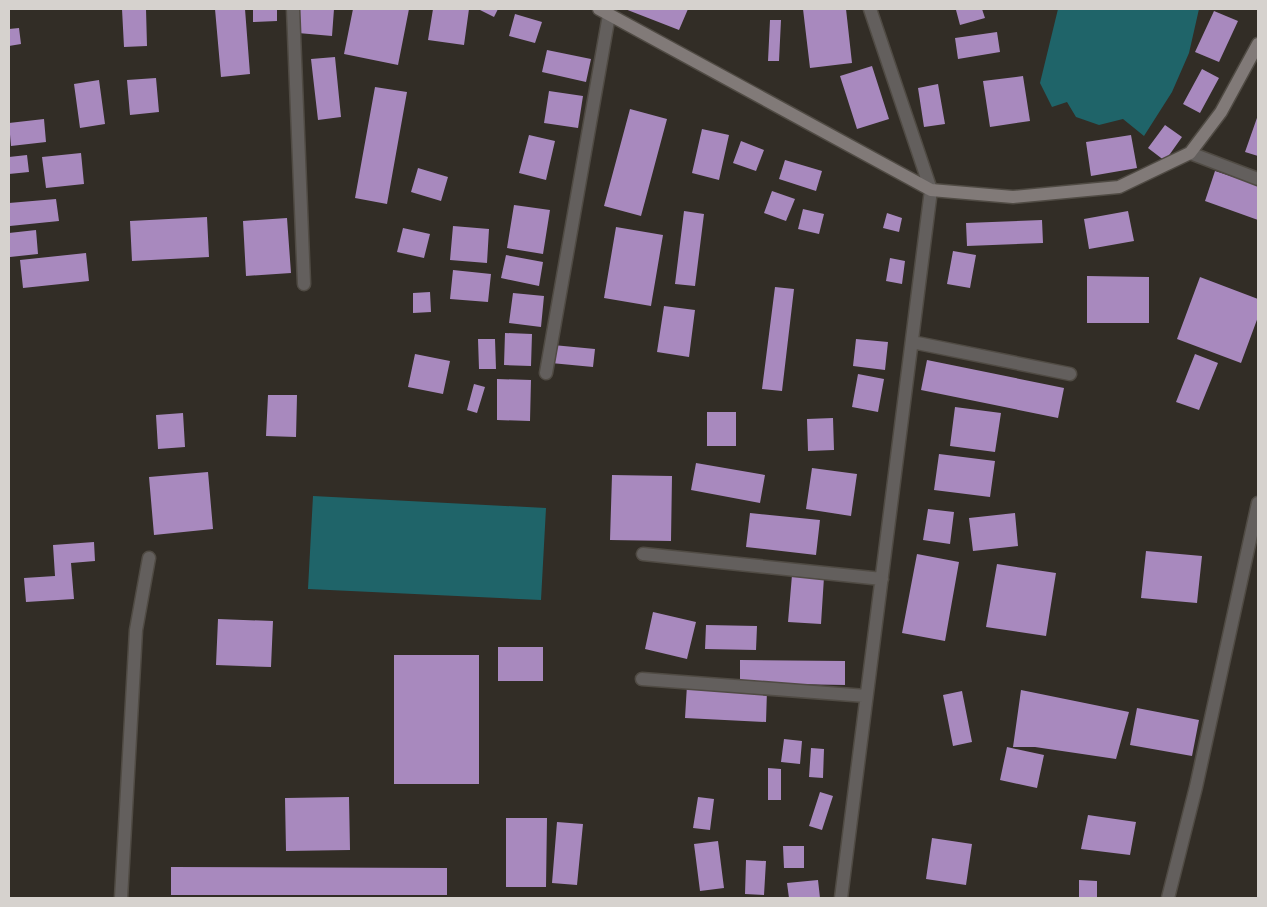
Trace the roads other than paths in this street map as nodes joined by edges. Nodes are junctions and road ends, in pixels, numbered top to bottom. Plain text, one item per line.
1 (293, 9) edge
2 (870, 9) edge
3 (604, 12) edge
4 (1258, 44) edge
5 (1190, 153) junction
6 (1258, 179) edge
7 (931, 190) junction
8 (304, 284) dead end
9 (912, 342) junction
10 (546, 374) dead end
11 (1070, 374) dead end
12 (1258, 504) edge
13 (643, 554) dead end
14 (148, 558) dead end
15 (882, 579) junction
16 (642, 678) dead end
17 (866, 696) junction
18 (121, 898) edge
19 (840, 898) edge
20 (1168, 898) edge

1 - 8 street
2 - 7 street
3 - 7 main road
3 - 10 street
4 - 5 main road
5 - 6 street
5 - 7 main road
7 - 9 street
9 - 11 street
9 - 15 street
12 - 20 street
13 - 15 street
14 - 18 street
15 - 17 street
16 - 17 street
17 - 19 street

